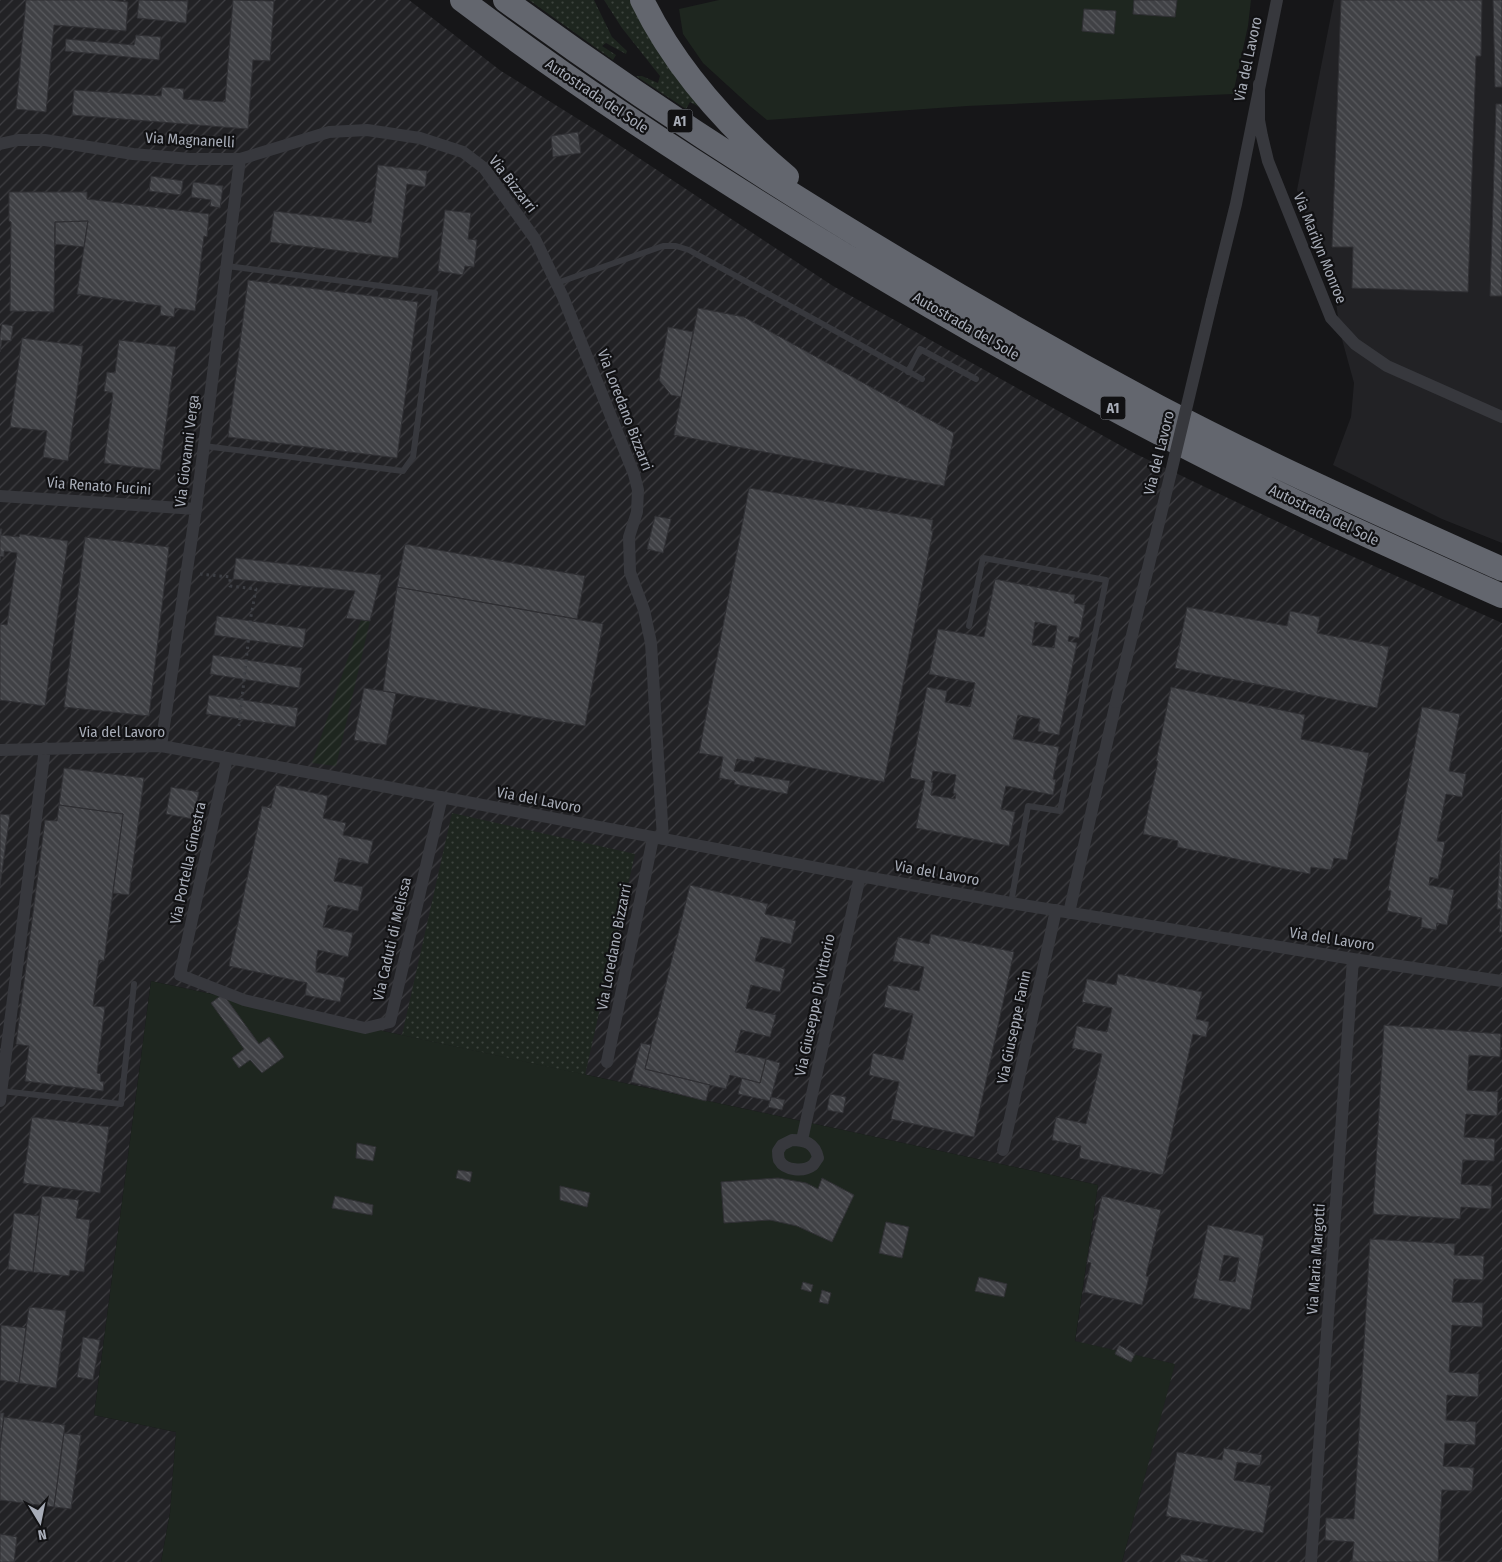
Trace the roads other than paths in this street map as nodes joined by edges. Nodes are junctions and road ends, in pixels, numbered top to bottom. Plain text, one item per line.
1 (447, 0) edge
2 (462, 0) edge
3 (505, 0) edge
4 (642, 0) edge
5 (1277, 0) edge
6 (497, 26) junction
7 (1259, 84) junction
8 (0, 144) edge
9 (463, 152) joint
10 (240, 159) junction
11 (859, 236) junction
12 (534, 239) joint
13 (227, 266) junction
14 (556, 283) junction
15 (908, 372) junction
16 (922, 379) dead end
17 (976, 379) dead end
18 (1502, 417) edge
19 (204, 446) junction
20 (0, 496) edge
21 (196, 509) junction
22 (1502, 569) edge
23 (1502, 596) edge
24 (969, 626) dead end
25 (161, 746) junction
26 (46, 748) junction
27 (0, 750) edge
28 (227, 758) junction
29 (442, 798) junction
30 (658, 839) junction
31 (860, 876) junction
32 (1011, 903) junction
33 (1062, 912) junction
34 (1353, 959) junction
35 (180, 974) joint
36 (1502, 981) edge
37 (134, 984) dead end
38 (607, 1062) dead end
39 (1, 1096) edge
40 (802, 1140) dead end
41 (1003, 1150) dead end
42 (1311, 1562) edge

1 - 6 highway
2 - 6 highway, Autostrada del Sole / A1
3 - 11 highway, Autostrada del Sole / A1
4 - 11 highway
5 - 7 street, Via del Lavoro
6 - 23 highway, Autostrada del Sole / A1
7 - 18 street, Via Marilyn Monroe
7 - 33 street, Via del Lavoro, bridge
8 - 10 street, Via Magnanelli
9 - 10 street, Via Magnanelli
9 - 12 street, Via Bizzarri
10 - 13 street, Via Giovanni Verga
11 - 22 highway, Autostrada del Sole / A1
12 - 14 street, Via Loredano Bizzarri
13 - 19 street, Via Giovanni Verga
13 - 19 lane
14 - 15 lane
14 - 30 street, Via Loredano Bizzarri
15 - 16 lane
15 - 17 lane
19 - 21 street, Via Giovanni Verga
20 - 21 street, Via Renato Fucini
21 - 25 street, Via Giovanni Verga
24 - 32 lane
25 - 26 street, Via del Lavoro
25 - 28 street, Via del Lavoro
26 - 27 street, Via del Lavoro
26 - 39 street
28 - 29 street, Via del Lavoro
28 - 35 street, Via Portella Ginestra
29 - 30 street, Via del Lavoro
29 - 35 street, Via Caduti di Melissa
30 - 31 street, Via del Lavoro
30 - 38 street, Via Loredano Bizzarri
31 - 32 street, Via del Lavoro
31 - 40 street, Via Giuseppe Di Vittorio
32 - 33 street, Via del Lavoro
33 - 34 street, Via del Lavoro
33 - 41 street, Via Giuseppe Fanin
34 - 36 street, Via del Lavoro
34 - 42 street, Via Maria Margotti
37 - 39 lane

